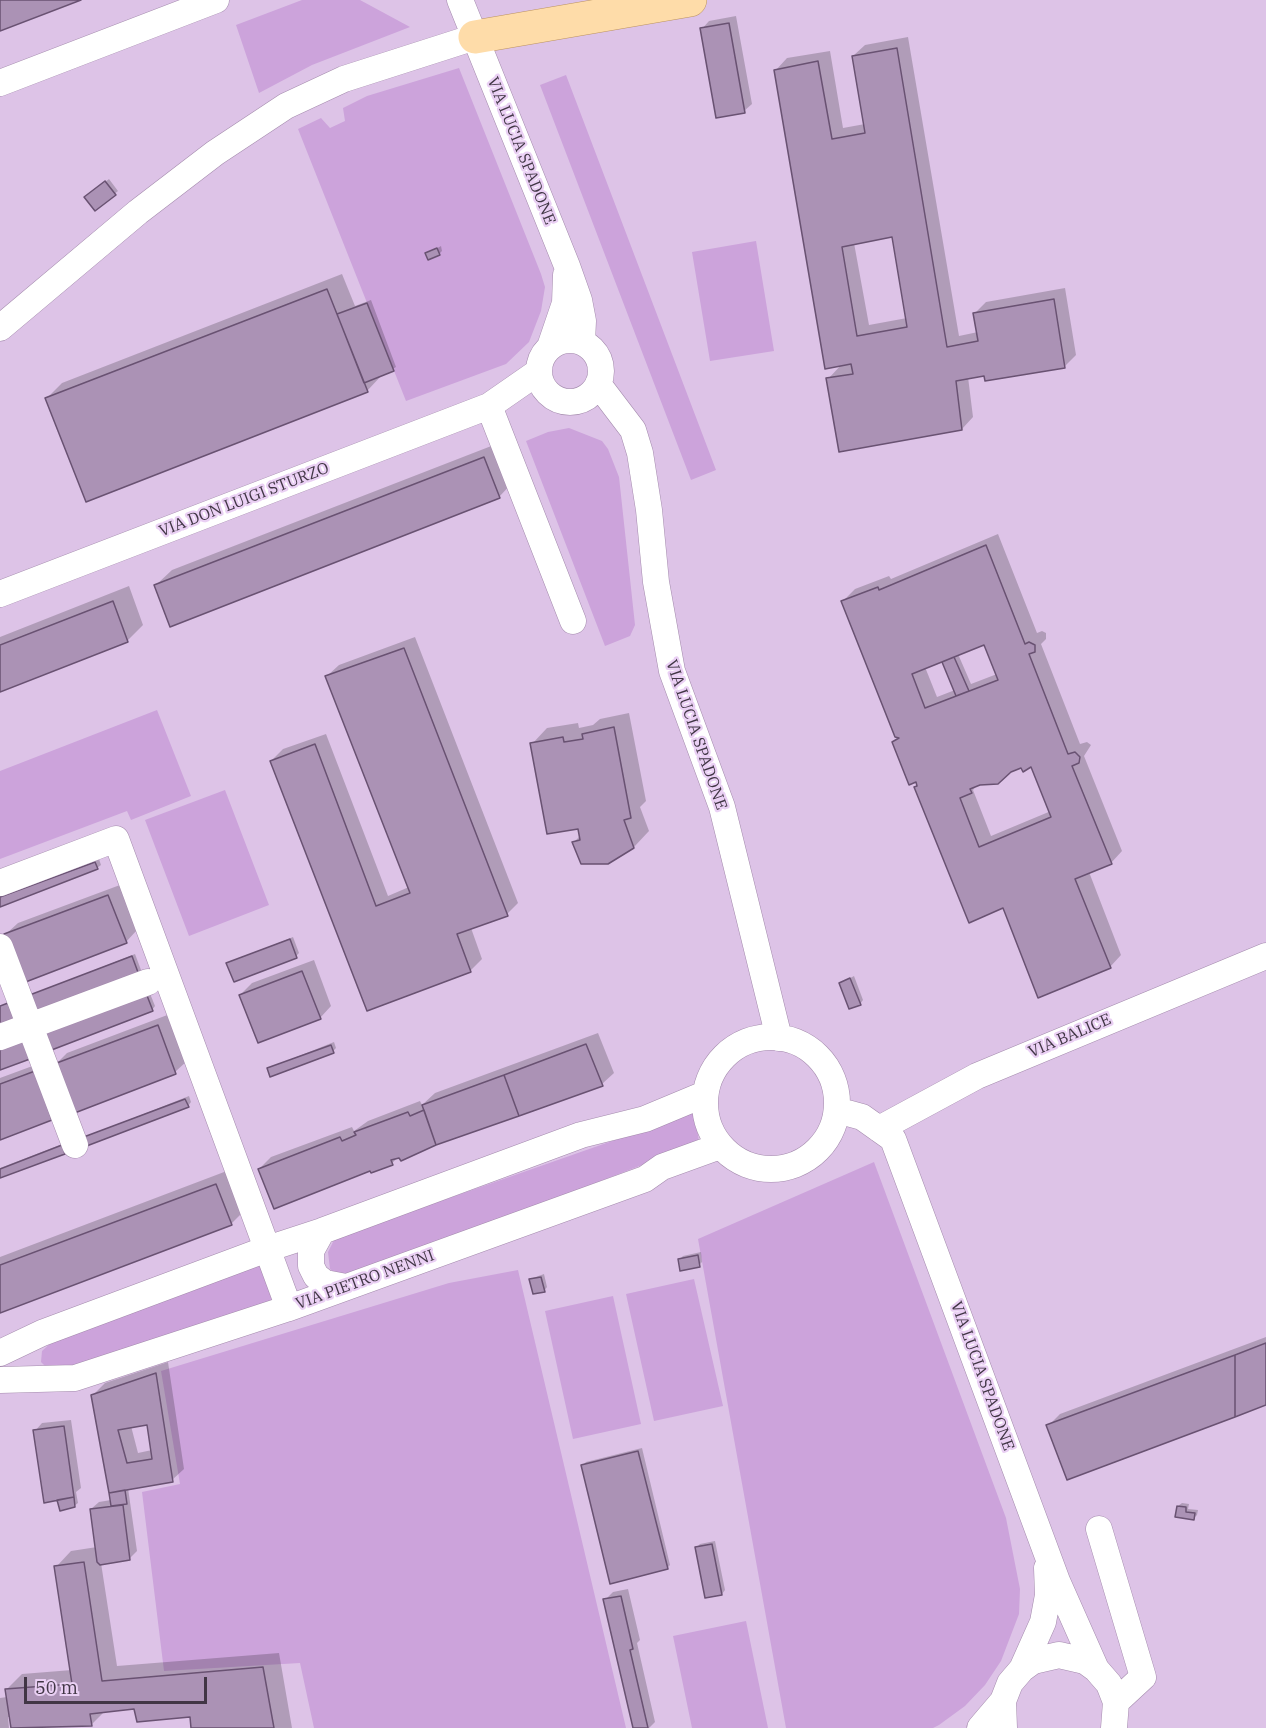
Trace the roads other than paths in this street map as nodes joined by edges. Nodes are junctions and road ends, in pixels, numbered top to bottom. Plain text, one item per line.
1 (216, 0) edge
2 (460, 0) edge
3 (690, 0) edge
4 (475, 37) junction
5 (0, 83) edge
6 (567, 266) junction
7 (0, 328) edge
8 (582, 342) junction
9 (550, 347) junction
10 (538, 372) junction
11 (598, 384) junction
12 (563, 400) junction
13 (489, 406) junction
14 (633, 430) junction
15 (0, 594) edge
16 (573, 621) dead end
17 (0, 883) edge
18 (0, 947) edge
19 (1266, 956) edge
20 (148, 982) dead end
21 (29, 1026) junction
22 (0, 1037) edge
23 (779, 1038) junction
24 (705, 1094) junction
25 (840, 1111) dead end
26 (879, 1129) junction
27 (75, 1145) dead end
28 (720, 1146) junction
29 (322, 1231) junction
30 (267, 1249) junction
31 (346, 1287) junction
32 (289, 1308) junction
33 (0, 1353) edge
34 (0, 1380) edge
35 (1099, 1529) dead end
36 (1047, 1552) junction
37 (1022, 1669) junction
38 (1096, 1669) junction
39 (1003, 1701) junction
40 (1116, 1720) edge
41 (980, 1728) edge
42 (1004, 1728) edge

1 - 5 street
2 - 4 street, VIA LUCIA SPADONE
3 - 4 main road
4 - 6 street, VIA LUCIA SPADONE
4 - 7 street
6 - 8 street, VIA LUCIA SPADONE
6 - 9 street
8 - 9 street
8 - 11 street
9 - 10 street
10 - 12 street
10 - 13 street
11 - 12 street
11 - 14 street
12 - 13 street
12 - 14 street
13 - 15 street, VIA DON LUIGI STURZO
13 - 16 street
14 - 23 street, VIA LUCIA SPADONE
17 - 30 street
18 - 21 street
19 - 26 street, VIA BALICE
20 - 21 street
21 - 22 street
21 - 27 street
23 - 24 street
23 - 28 street
24 - 28 street
24 - 29 street
25 - 26 street, VIA LUCIA SPADONE
26 - 36 street, VIA LUCIA SPADONE
28 - 31 street, VIA PIETRO NENNI
29 - 30 street
29 - 31 street
30 - 32 street
30 - 33 street
31 - 32 street, VIA PIETRO NENNI
32 - 34 street, VIA PIETRO NENNI
35 - 40 street
36 - 37 street
36 - 38 street, VIA LUCIA SPADONE
37 - 38 street
37 - 39 street
38 - 40 street, VIA LUCIA SPADONE
39 - 41 street
39 - 42 street

